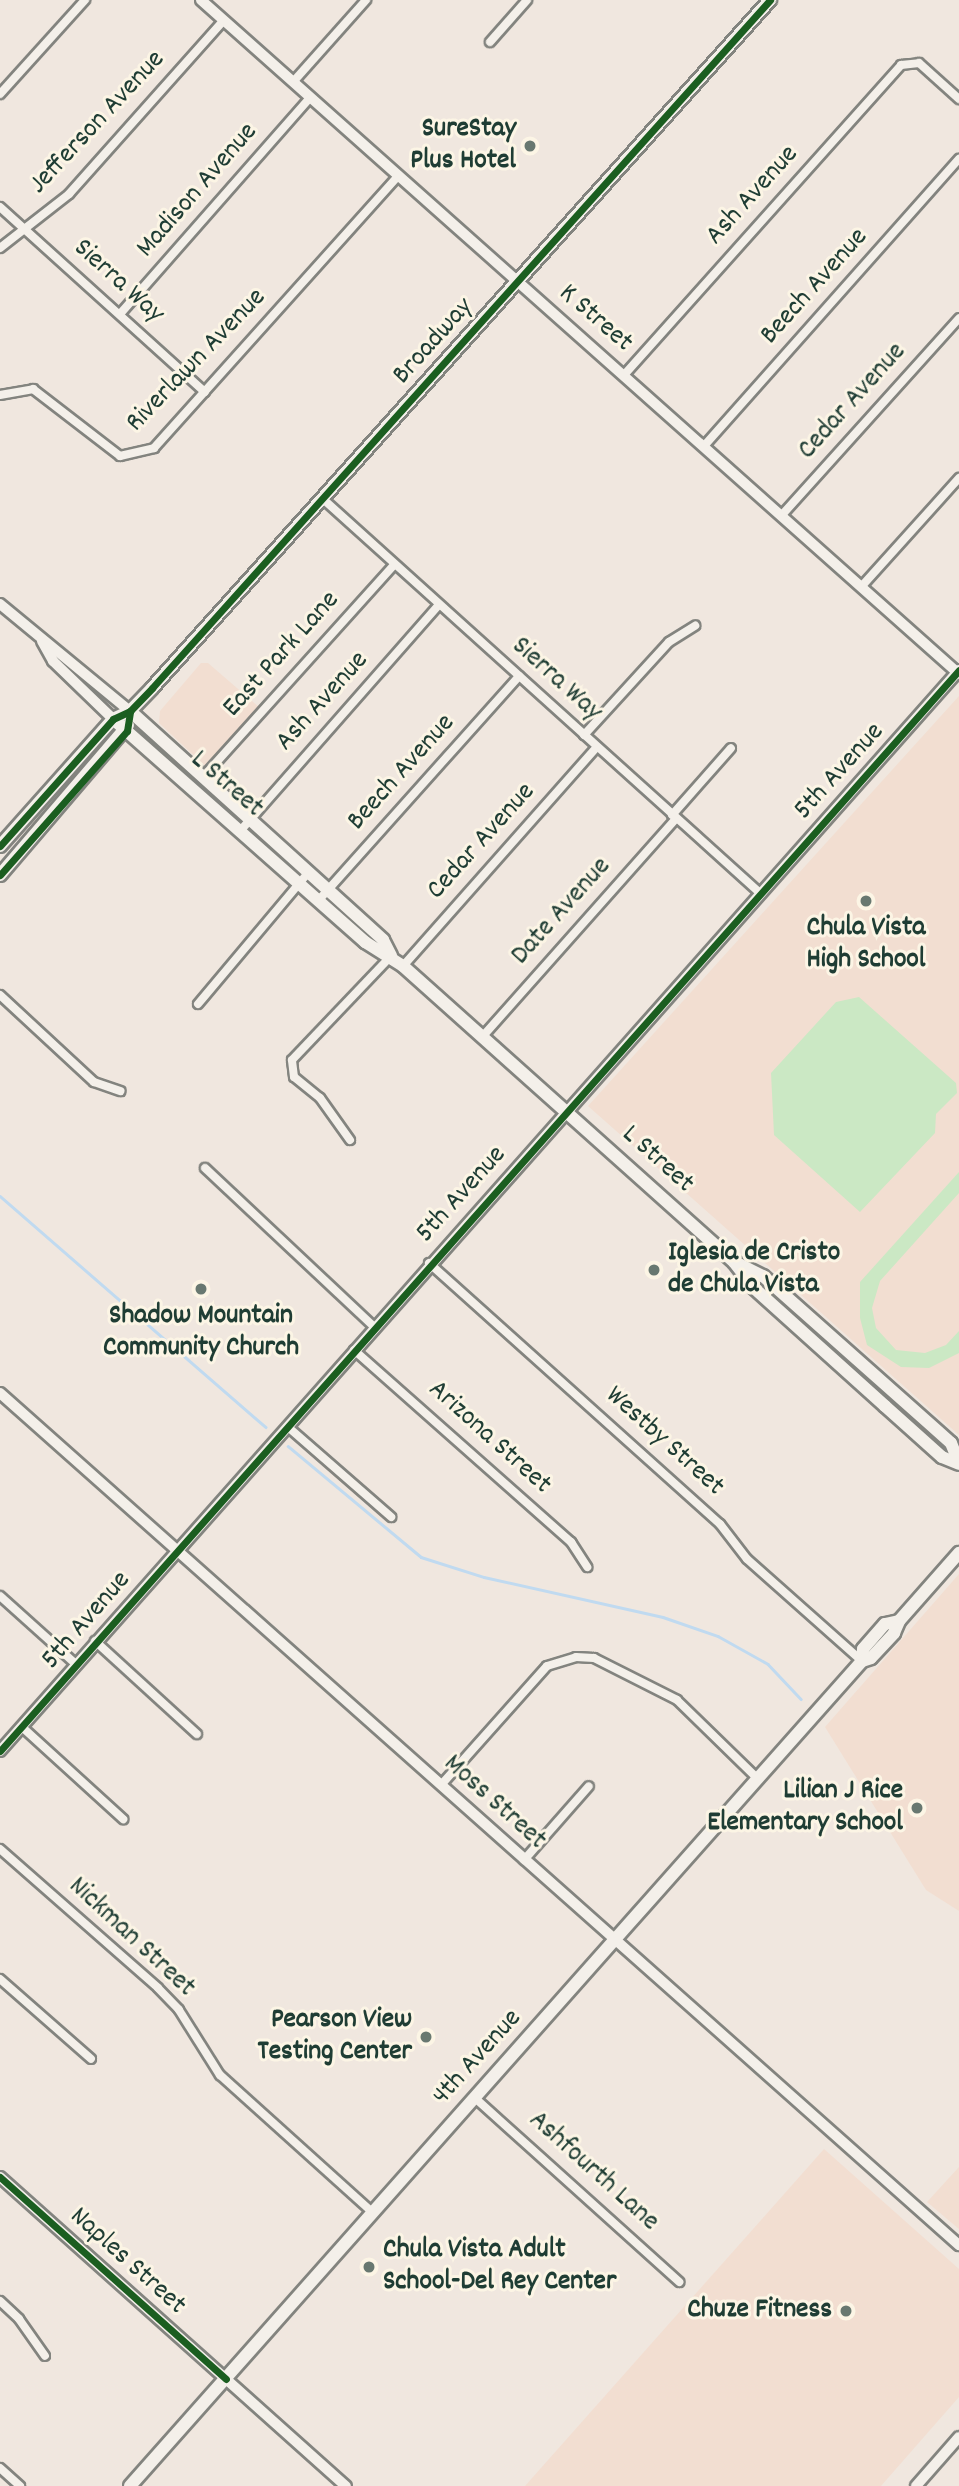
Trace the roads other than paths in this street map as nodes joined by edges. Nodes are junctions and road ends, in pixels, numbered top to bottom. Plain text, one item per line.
1 (85, 0) edge
2 (366, 0) edge
3 (527, 0) edge
4 (770, 0) edge
5 (209, 2) edge
6 (223, 21) junction
7 (490, 42) dead end
8 (293, 82) junction
9 (0, 93) edge
10 (310, 98) junction
11 (959, 99) edge
12 (959, 159) edge
13 (398, 176) junction
14 (0, 207) edge
15 (26, 230) junction
16 (0, 248) edge
17 (517, 281) junction
18 (120, 314) junction
19 (959, 318) edge
20 (624, 375) junction
21 (205, 392) junction
22 (0, 395) edge
23 (704, 446) junction
24 (959, 478) edge
25 (323, 499) junction
26 (782, 516) junction
27 (394, 565) junction
28 (861, 587) junction
29 (0, 604) edge
30 (439, 606) junction
31 (695, 626) dead end
32 (40, 639) junction
33 (958, 672) edge
34 (519, 676) junction
35 (130, 711) junction
36 (113, 719) junction
37 (127, 731) junction
38 (583, 735) junction
39 (596, 748) junction
40 (731, 748) dead end
41 (204, 776) junction
42 (674, 817) junction
43 (250, 819) junction
44 (241, 830) junction
45 (0, 846) edge
46 (308, 873) junction
47 (0, 874) edge
48 (300, 885) junction
49 (760, 893) junction
50 (323, 896) junction
51 (391, 956) junction
52 (403, 966) junction
53 (0, 995) edge
54 (198, 1004) dead end
55 (482, 1037) junction
56 (120, 1091) dead end
57 (566, 1112) junction
58 (350, 1140) dead end
59 (205, 1168) dead end
60 (429, 1263) junction
61 (373, 1326) junction
62 (354, 1350) junction
63 (0, 1393) edge
64 (288, 1427) junction
65 (959, 1463) edge
66 (391, 1517) dead end
67 (176, 1550) junction
68 (959, 1553) edge
69 (586, 1567) dead end
70 (0, 1596) edge
71 (95, 1641) junction
72 (862, 1661) junction
73 (77, 1665) junction
74 (22, 1727) junction
75 (197, 1734) dead end
76 (0, 1751) edge
77 (758, 1779) junction
78 (440, 1785) junction
79 (589, 1786) dead end
80 (123, 1819) dead end
81 (0, 1849) edge
82 (524, 1860) junction
83 (617, 1941) junction
84 (0, 1979) edge
85 (91, 2059) dead end
86 (475, 2098) junction
87 (0, 2177) edge
88 (372, 2212) junction
89 (959, 2245) edge
90 (679, 2282) dead end
91 (0, 2301) edge
92 (45, 2356) dead end
93 (226, 2379) junction
94 (959, 2437) edge
95 (0, 2468) edge
96 (20, 2486) edge
97 (130, 2486) edge
98 (346, 2486) edge
99 (916, 2486) edge

1 - 9 street
2 - 8 street
3 - 7 street
4 - 17 main road, Broadway
5 - 6 street, K Street
6 - 8 street, K Street
6 - 15 street, Jefferson Avenue
8 - 10 street, K Street
10 - 13 street, K Street
10 - 18 street, Madison Avenue
11 - 20 street, Ash Avenue
12 - 23 street, Beech Avenue
13 - 17 street, K Street
13 - 21 street, Riverlawn Avenue
14 - 15 street, Sierra Way
15 - 16 street, Jefferson Avenue
15 - 18 street, Sierra Way
17 - 20 street, K Street
17 - 25 main road, Broadway
18 - 21 street, Sierra Way
19 - 26 street, Cedar Avenue
20 - 23 street, K Street
21 - 22 street, Riverlawn Avenue
23 - 26 street, K Street
24 - 28 street
25 - 27 street, Sierra Way
25 - 35 main road, Broadway
26 - 28 street, K Street
27 - 30 street, Sierra Way
27 - 41 street, East Park Lane
28 - 33 street, K Street
29 - 32 street, L Street
30 - 34 street, Sierra Way
30 - 43 street, Ash Avenue
31 - 38 street
32 - 35 street, L Street
32 - 36 street, L Street
33 - 49 street, 5th Avenue
34 - 38 street, Sierra Way
34 - 50 street, Beech Avenue
35 - 36 main road, Broadway
35 - 37 main road
35 - 41 main road, L Street
36 - 37 main road, L Street
36 - 45 main road, Broadway
37 - 44 main road, L Street
37 - 47 main road
38 - 39 street, Sierra Way
39 - 42 street, Sierra Way
39 - 52 street, Cedar Avenue
40 - 42 street, Date Avenue
41 - 43 main road, L Street
42 - 49 street, Sierra Way
42 - 55 street, Date Avenue
43 - 44 street, Ash Avenue
43 - 46 main road, L Street
44 - 48 main road, L Street
46 - 48 street
46 - 50 main road, L Street
48 - 50 main road, L Street
48 - 54 street
49 - 57 street, 5th Avenue
50 - 51 main road, L Street
51 - 52 main road, L Street
51 - 58 street
52 - 55 main road, L Street
53 - 56 street
55 - 57 main road, L Street
57 - 60 street, 5th Avenue
57 - 65 main road, L Street
59 - 61 street
60 - 61 street, 5th Avenue
60 - 72 street, Westby Street
61 - 62 street, 5th Avenue
62 - 64 street, 5th Avenue
62 - 69 street, Arizona Street
63 - 67 street, Moss Street
64 - 66 street
64 - 67 street, 5th Avenue
67 - 71 street, 5th Avenue
67 - 78 street, Moss Street
68 - 72 main road, 4th Avenue
70 - 73 street
71 - 73 street, 5th Avenue
71 - 75 street
72 - 77 main road, 4th Avenue
73 - 74 street, 5th Avenue
74 - 76 street, 5th Avenue
74 - 80 street
77 - 78 street
77 - 83 main road, 4th Avenue
78 - 82 street, Moss Street
79 - 82 street
81 - 88 street, Nickman Street
82 - 83 street, Moss Street
83 - 86 main road, 4th Avenue
83 - 89 street, Moss Street
84 - 85 street
86 - 88 main road, 4th Avenue
86 - 90 street, Ashfourth Lane
87 - 93 street, Naples Street
88 - 93 main road, 4th Avenue
91 - 92 street
93 - 97 main road, 4th Avenue
93 - 98 street, Naples Street
94 - 99 street
95 - 96 street

